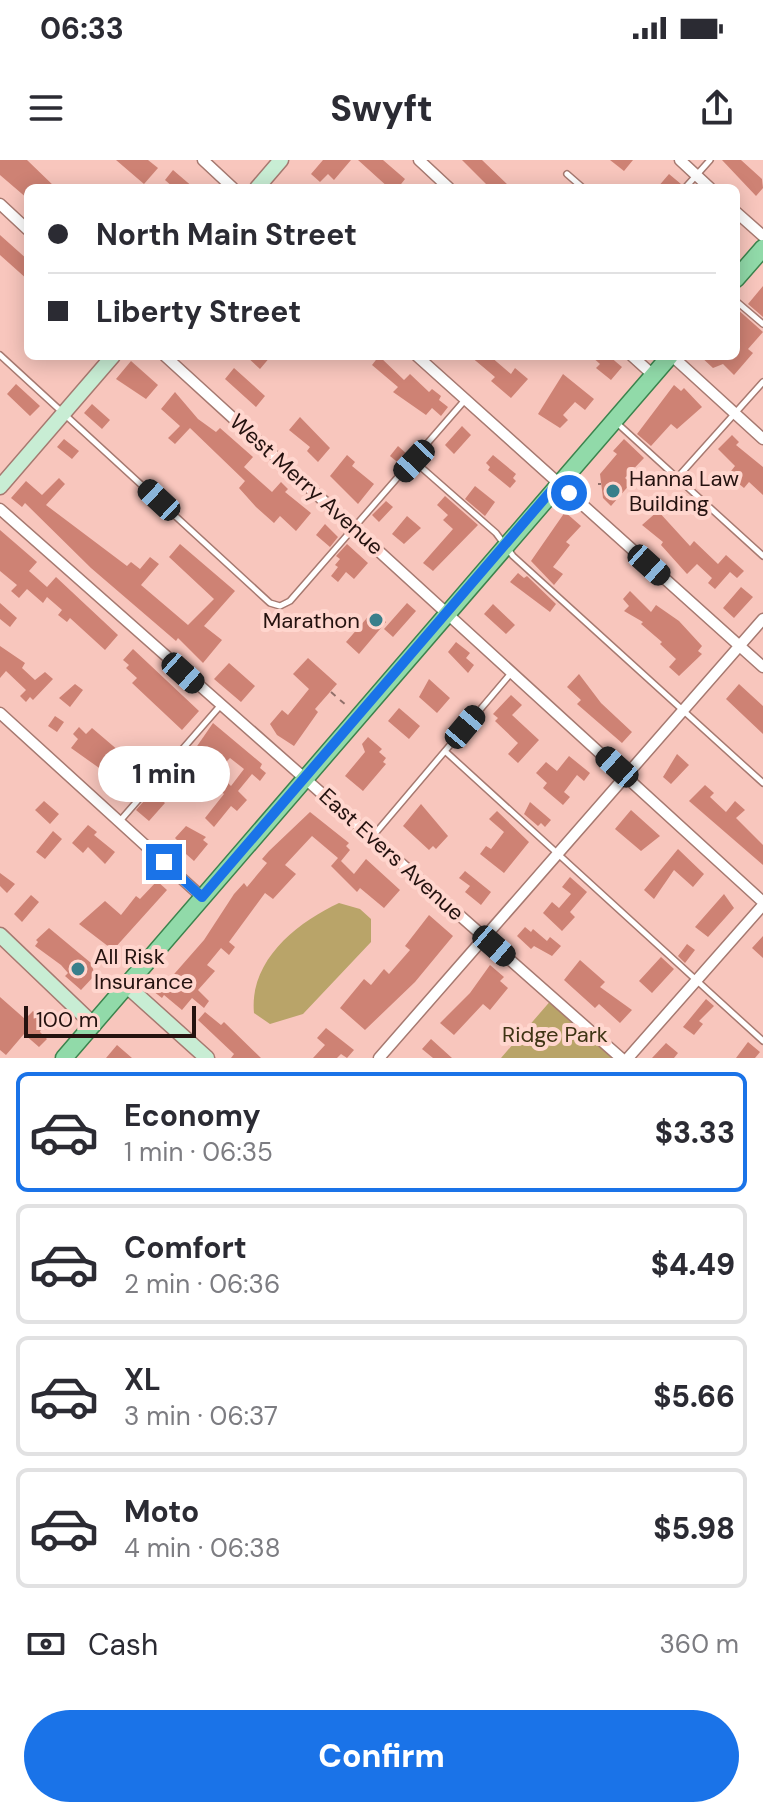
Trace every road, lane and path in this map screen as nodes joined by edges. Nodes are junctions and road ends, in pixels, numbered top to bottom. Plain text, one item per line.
1 (203, 160) edge
2 (281, 160) edge
3 (419, 160) edge
4 (680, 160) edge
5 (710, 160) edge
6 (567, 174) dead end
7 (697, 175) junction
8 (229, 184) edge
9 (260, 184) edge
10 (445, 184) edge
11 (578, 184) edge
12 (689, 184) edge
13 (706, 184) edge
14 (0, 204) edge
15 (740, 216) edge
16 (24, 226) edge
17 (763, 236) edge
18 (763, 248) edge
19 (740, 274) edge
20 (740, 304) edge
21 (763, 324) edge
22 (0, 355) edge
23 (110, 360) edge
24 (169, 360) edge
25 (421, 360) edge
26 (636, 360) edge
27 (667, 360) edge
28 (675, 360) edge
29 (653, 375) junction
30 (763, 382) edge
31 (465, 400) junction
32 (64, 413) junction
33 (735, 414) junction
34 (614, 421) junction
35 (763, 439) edge
36 (414, 461) junction
37 (677, 478) junction
38 (557, 484) junction
39 (0, 487) edge
40 (0, 509) edge
41 (354, 527) junction
42 (505, 547) junction
43 (763, 556) edge
44 (448, 614) junction
45 (763, 619) edge
46 (740, 645) junction
47 (763, 667) edge
48 (512, 672) junction
49 (331, 692) dead end
50 (220, 706) junction
51 (347, 706) dead end
52 (682, 712) junction
53 (0, 713) edge
54 (445, 751) junction
55 (627, 776) junction
56 (305, 779) junction
57 (763, 783) edge
58 (119, 822) junction
59 (373, 836) junction
60 (556, 855) junction
61 (202, 897) junction
62 (763, 903) edge
63 (0, 935) edge
64 (484, 936) junction
65 (697, 981) junction
66 (127, 986) junction
67 (94, 1025) junction
68 (763, 1041) edge
69 (64, 1058) edge
70 (207, 1058) edge
71 (379, 1058) edge
72 (621, 1058) edge
73 (628, 1058) edge

1 - 8 street
2 - 9 street
3 - 10 street
4 - 7 street
5 - 7 lane
6 - 11 lane
7 - 12 lane
7 - 13 street
14 - 16 street
15 - 17 street
18 - 19 main road
20 - 21 lane
22 - 32 lane
23 - 32 street
24 - 41 street, West Merry Avenue
25 - 31 street
26 - 29 street
27 - 29 main road
28 - 33 street
29 - 34 main road
30 - 33 lane
31 - 36 lane
31 - 38 street
32 - 39 street
32 - 41 lane
33 - 35 street
33 - 37 lane
34 - 37 lane
34 - 38 main road
36 - 41 lane
36 - 42 lane
37 - 43 lane
38 - 42 main road
38 - 46 street
40 - 50 street, East Evers Avenue
41 - 44 street, West Merry Avenue
42 - 44 main road
42 - 52 lane
44 - 48 street, West Merry Avenue
44 - 56 main road
45 - 46 street
46 - 47 street
46 - 52 street
48 - 54 lane
48 - 55 street, West Merry Avenue
49 - 51 path
50 - 56 street, East Evers Avenue
50 - 58 lane
52 - 55 street
52 - 57 lane
53 - 58 street
54 - 59 lane
54 - 60 lane
55 - 60 street
55 - 62 street, West Merry Avenue
56 - 59 street, East Evers Avenue
56 - 61 main road
58 - 61 street
59 - 64 street, East Evers Avenue
60 - 64 street
60 - 65 lane
61 - 66 main road
62 - 65 street
63 - 67 street
64 - 71 street
64 - 72 street, East Evers Avenue
65 - 68 lane
65 - 73 street
66 - 67 main road
66 - 70 street
67 - 69 main road

